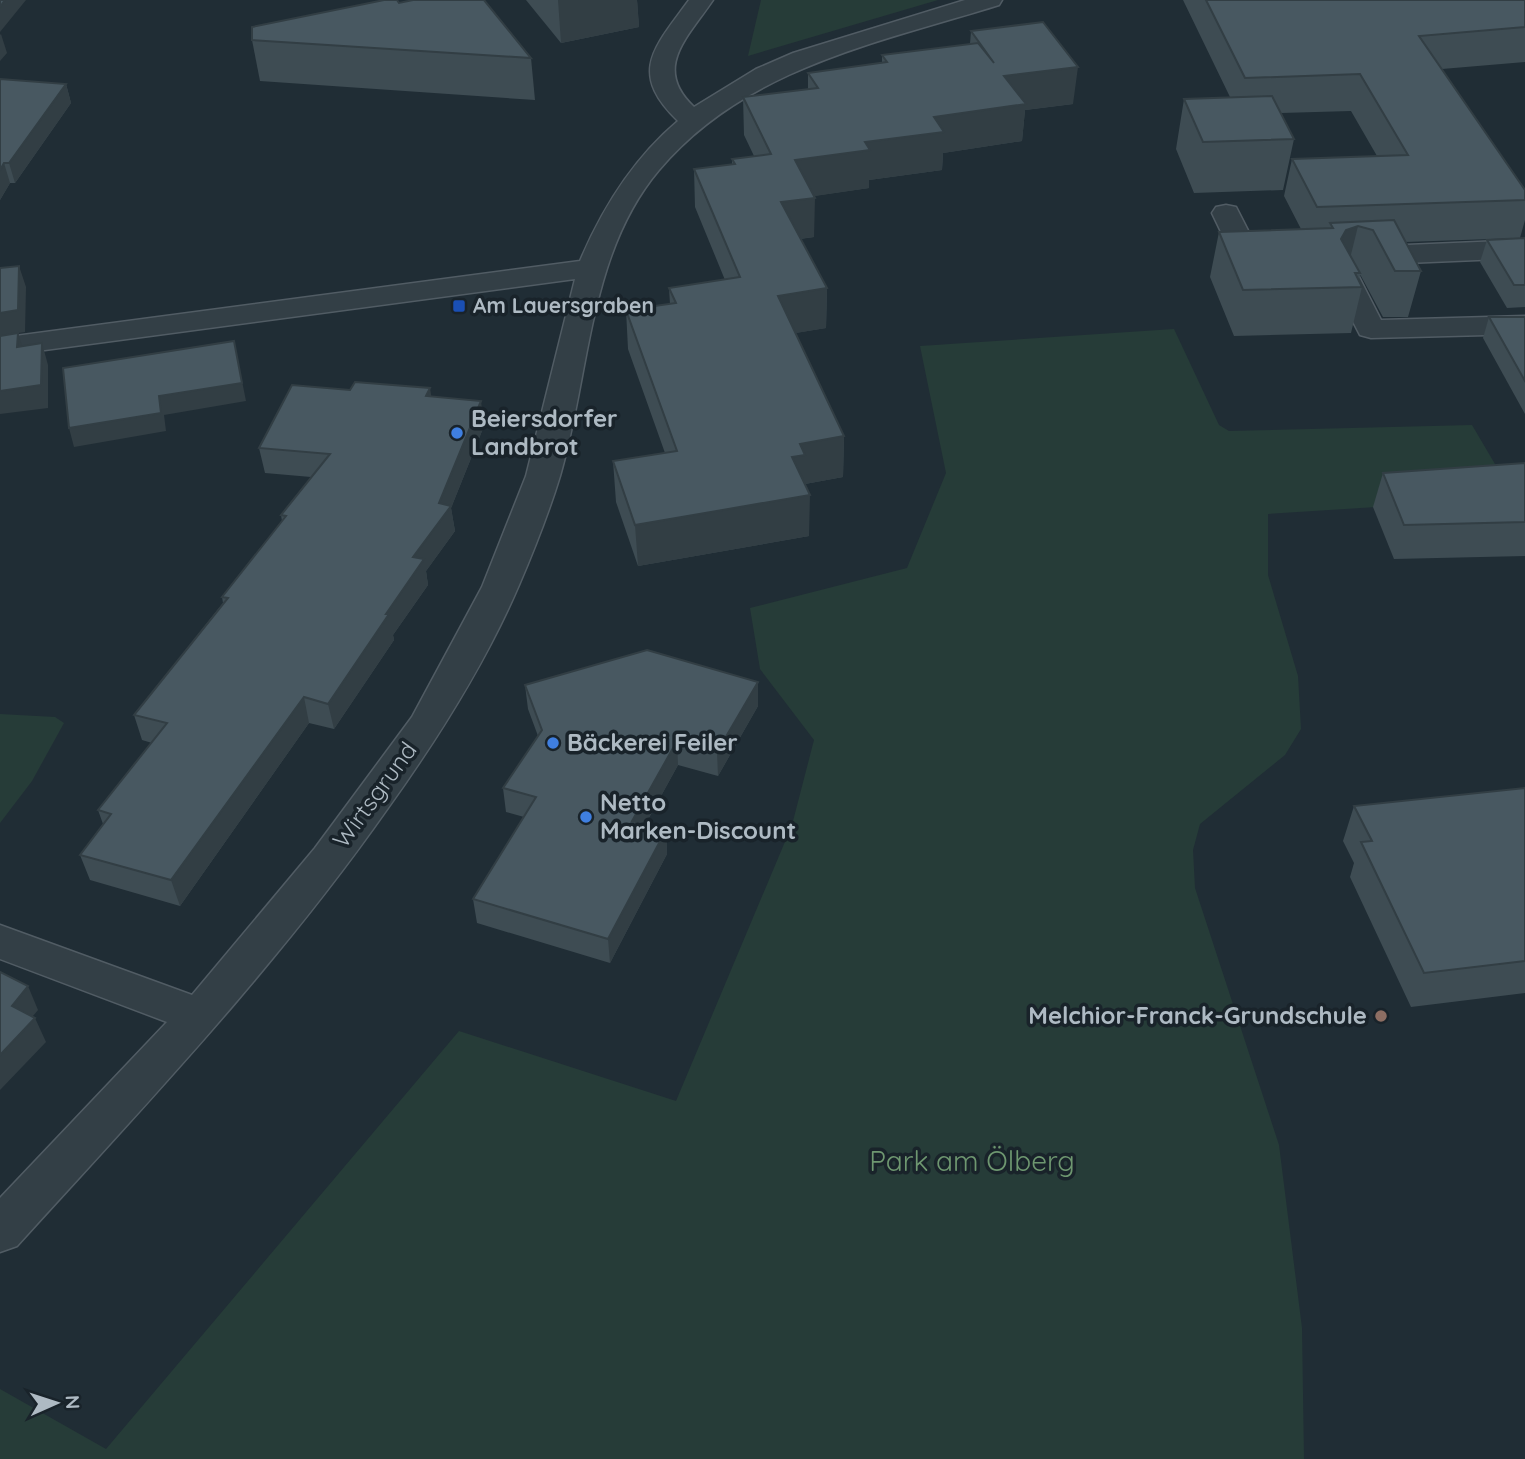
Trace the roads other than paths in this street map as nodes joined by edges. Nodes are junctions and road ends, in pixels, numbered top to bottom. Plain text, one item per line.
1 (701, 0) edge
2 (990, 0) edge
3 (691, 119) junction
4 (1226, 213) dead end
5 (1525, 249) edge
6 (1331, 257) edge
7 (1290, 258) edge
8 (592, 268) junction
9 (1348, 284) edge
10 (1525, 325) edge
11 (0, 347) edge
12 (0, 942) edge
13 (200, 1016) junction
14 (0, 1231) edge

1 - 3 street
2 - 3 street
3 - 8 street
4 - 7 street
5 - 6 street
8 - 11 street
8 - 13 street, Wirtsgrund
9 - 10 street
12 - 13 street
13 - 14 street, Wirtsgrund

